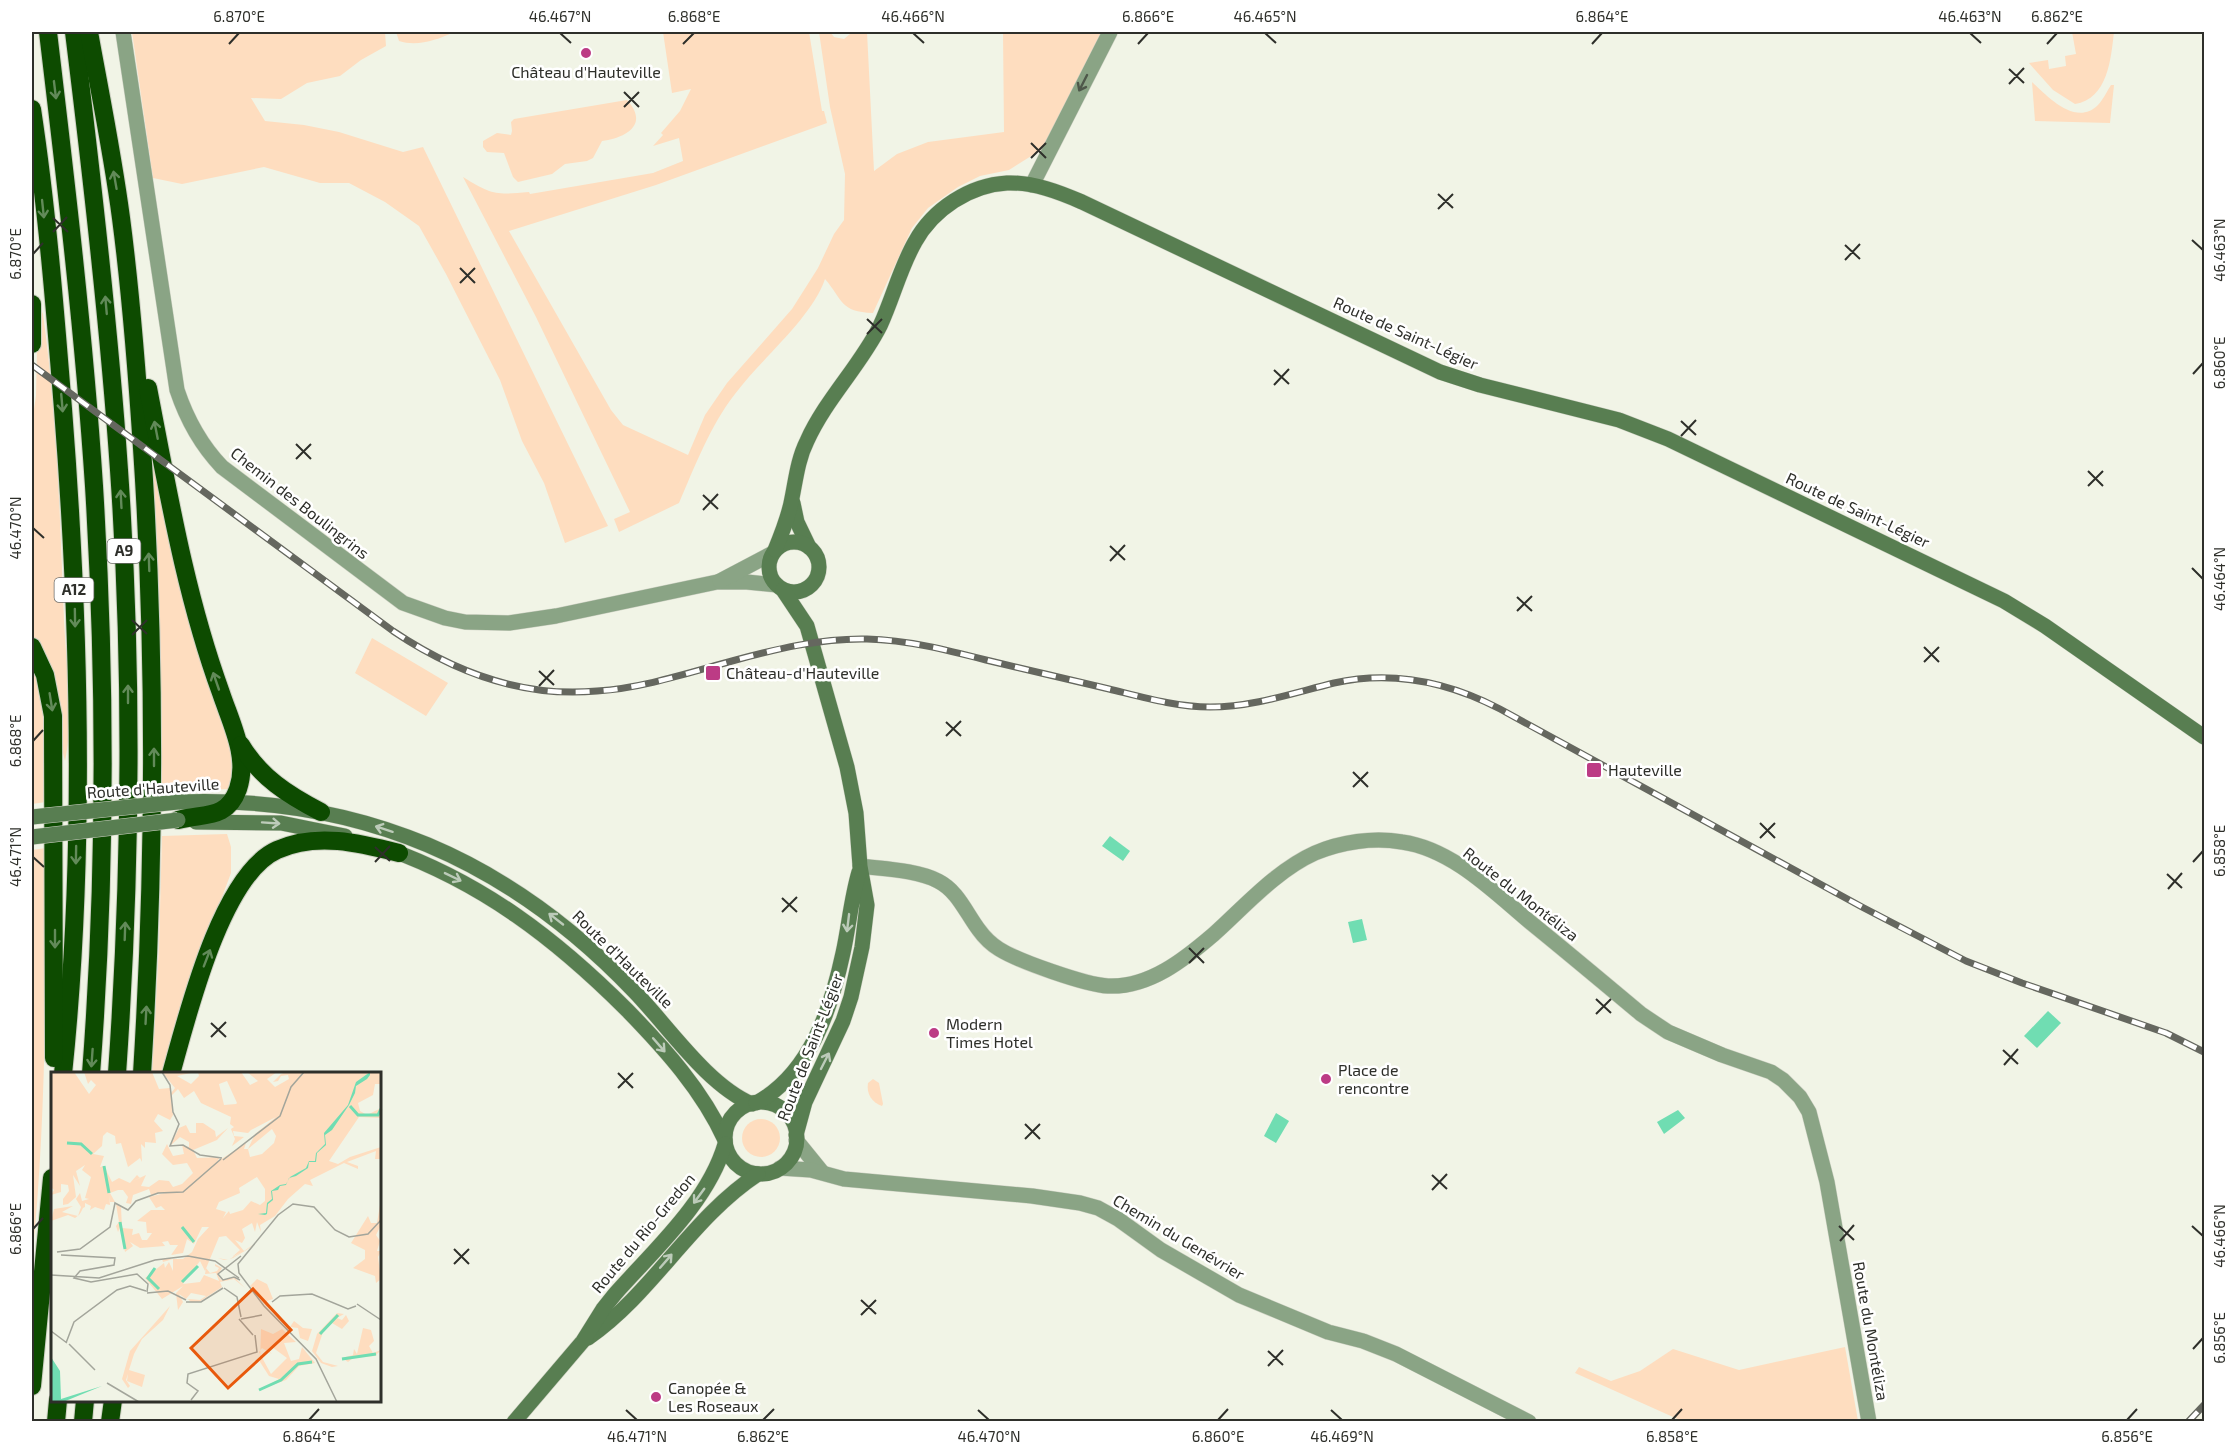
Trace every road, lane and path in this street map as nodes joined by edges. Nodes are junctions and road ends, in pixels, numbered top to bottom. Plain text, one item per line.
1 (48, 32) edge
2 (74, 32) edge
3 (89, 32) edge
4 (123, 32) edge
5 (1110, 32) edge
6 (32, 109) edge
7 (1032, 185) junction
8 (121, 218) junction
9 (32, 304) edge
10 (32, 344) edge
11 (792, 497) junction
12 (809, 547) junction
13 (774, 551) junction
14 (717, 582) junction
15 (813, 584) junction
16 (780, 587) junction
17 (807, 626) junction
18 (32, 647) edge
19 (236, 736) junction
20 (2205, 737) edge
21 (232, 802) junction
22 (178, 811) junction
23 (321, 812) junction
24 (32, 817) edge
25 (32, 837) edge
26 (399, 853) junction
27 (860, 866) junction
28 (54, 1072) edge
29 (63, 1072) edge
30 (91, 1072) edge
31 (117, 1072) edge
32 (142, 1072) edge
33 (172, 1072) edge
34 (754, 1103) junction
35 (796, 1138) junction
36 (725, 1142) junction
37 (780, 1168) junction
38 (822, 1172) junction
39 (758, 1174) junction
40 (51, 1188) edge
41 (583, 1341) junction
42 (32, 1386) edge
43 (58, 1402) edge
44 (85, 1402) edge
45 (113, 1402) edge
46 (56, 1422) edge
47 (83, 1422) edge
48 (110, 1422) edge
49 (514, 1422) edge
50 (1529, 1422) edge
51 (1869, 1422) edge

1 -> 30 highway, A9
31 -> 2 highway, A9
8 -> 3 highway
4 - 14 street, Chemin des Boulingrins
5 -> 7 street
6 -> 29 highway, A12
7 - 11 main road, Route de Saint-Légier
7 - 20 main road, Route de Saint-Légier
19 -> 8 highway
32 -> 8 highway
9 - 10 highway
11 - 12 main road, Route de Saint-Légier
11 - 13 main road, Route de Saint-Légier
12 - 13 main road
12 - 15 main road
13 - 14 street, Chemin des Boulingrins
13 - 16 main road
14 - 16 street, Chemin des Boulingrins
15 - 16 main road
15 - 17 main road, Route de Saint-Légier
16 - 17 main road, Route de Saint-Légier
17 - 27 main road, Route de Saint-Légier
18 -> 28 highway
19 - 21 highway
19 - 23 highway
21 - 22 highway
21 - 23 main road, Route d'Hauteville
22 - 24 main road, Route d'Hauteville, bridge
22 - 25 main road, Route d'Hauteville, bridge
22 -> 26 main road, Route d'Hauteville
34 -> 23 main road, Route d'Hauteville
33 -> 26 highway
26 -> 36 main road, Route d'Hauteville
27 -> 34 main road, Route de Saint-Légier
35 -> 27 main road, Route de Saint-Légier
27 - 51 street, Route du Montéliza
34 - 35 main road
34 - 36 main road
35 - 37 main road
35 - 38 street
36 - 39 main road
36 -> 41 main road, Route du Rio-Gredon
37 - 38 street, Chemin du Genévrier
37 - 39 main road
38 - 50 street, Chemin du Genévrier
41 -> 39 main road, Route du Rio-Gredon
40 - 42 highway
41 - 49 main road, Route du Rio-Gredon
43 - 46 highway
44 - 47 highway
45 - 48 highway

